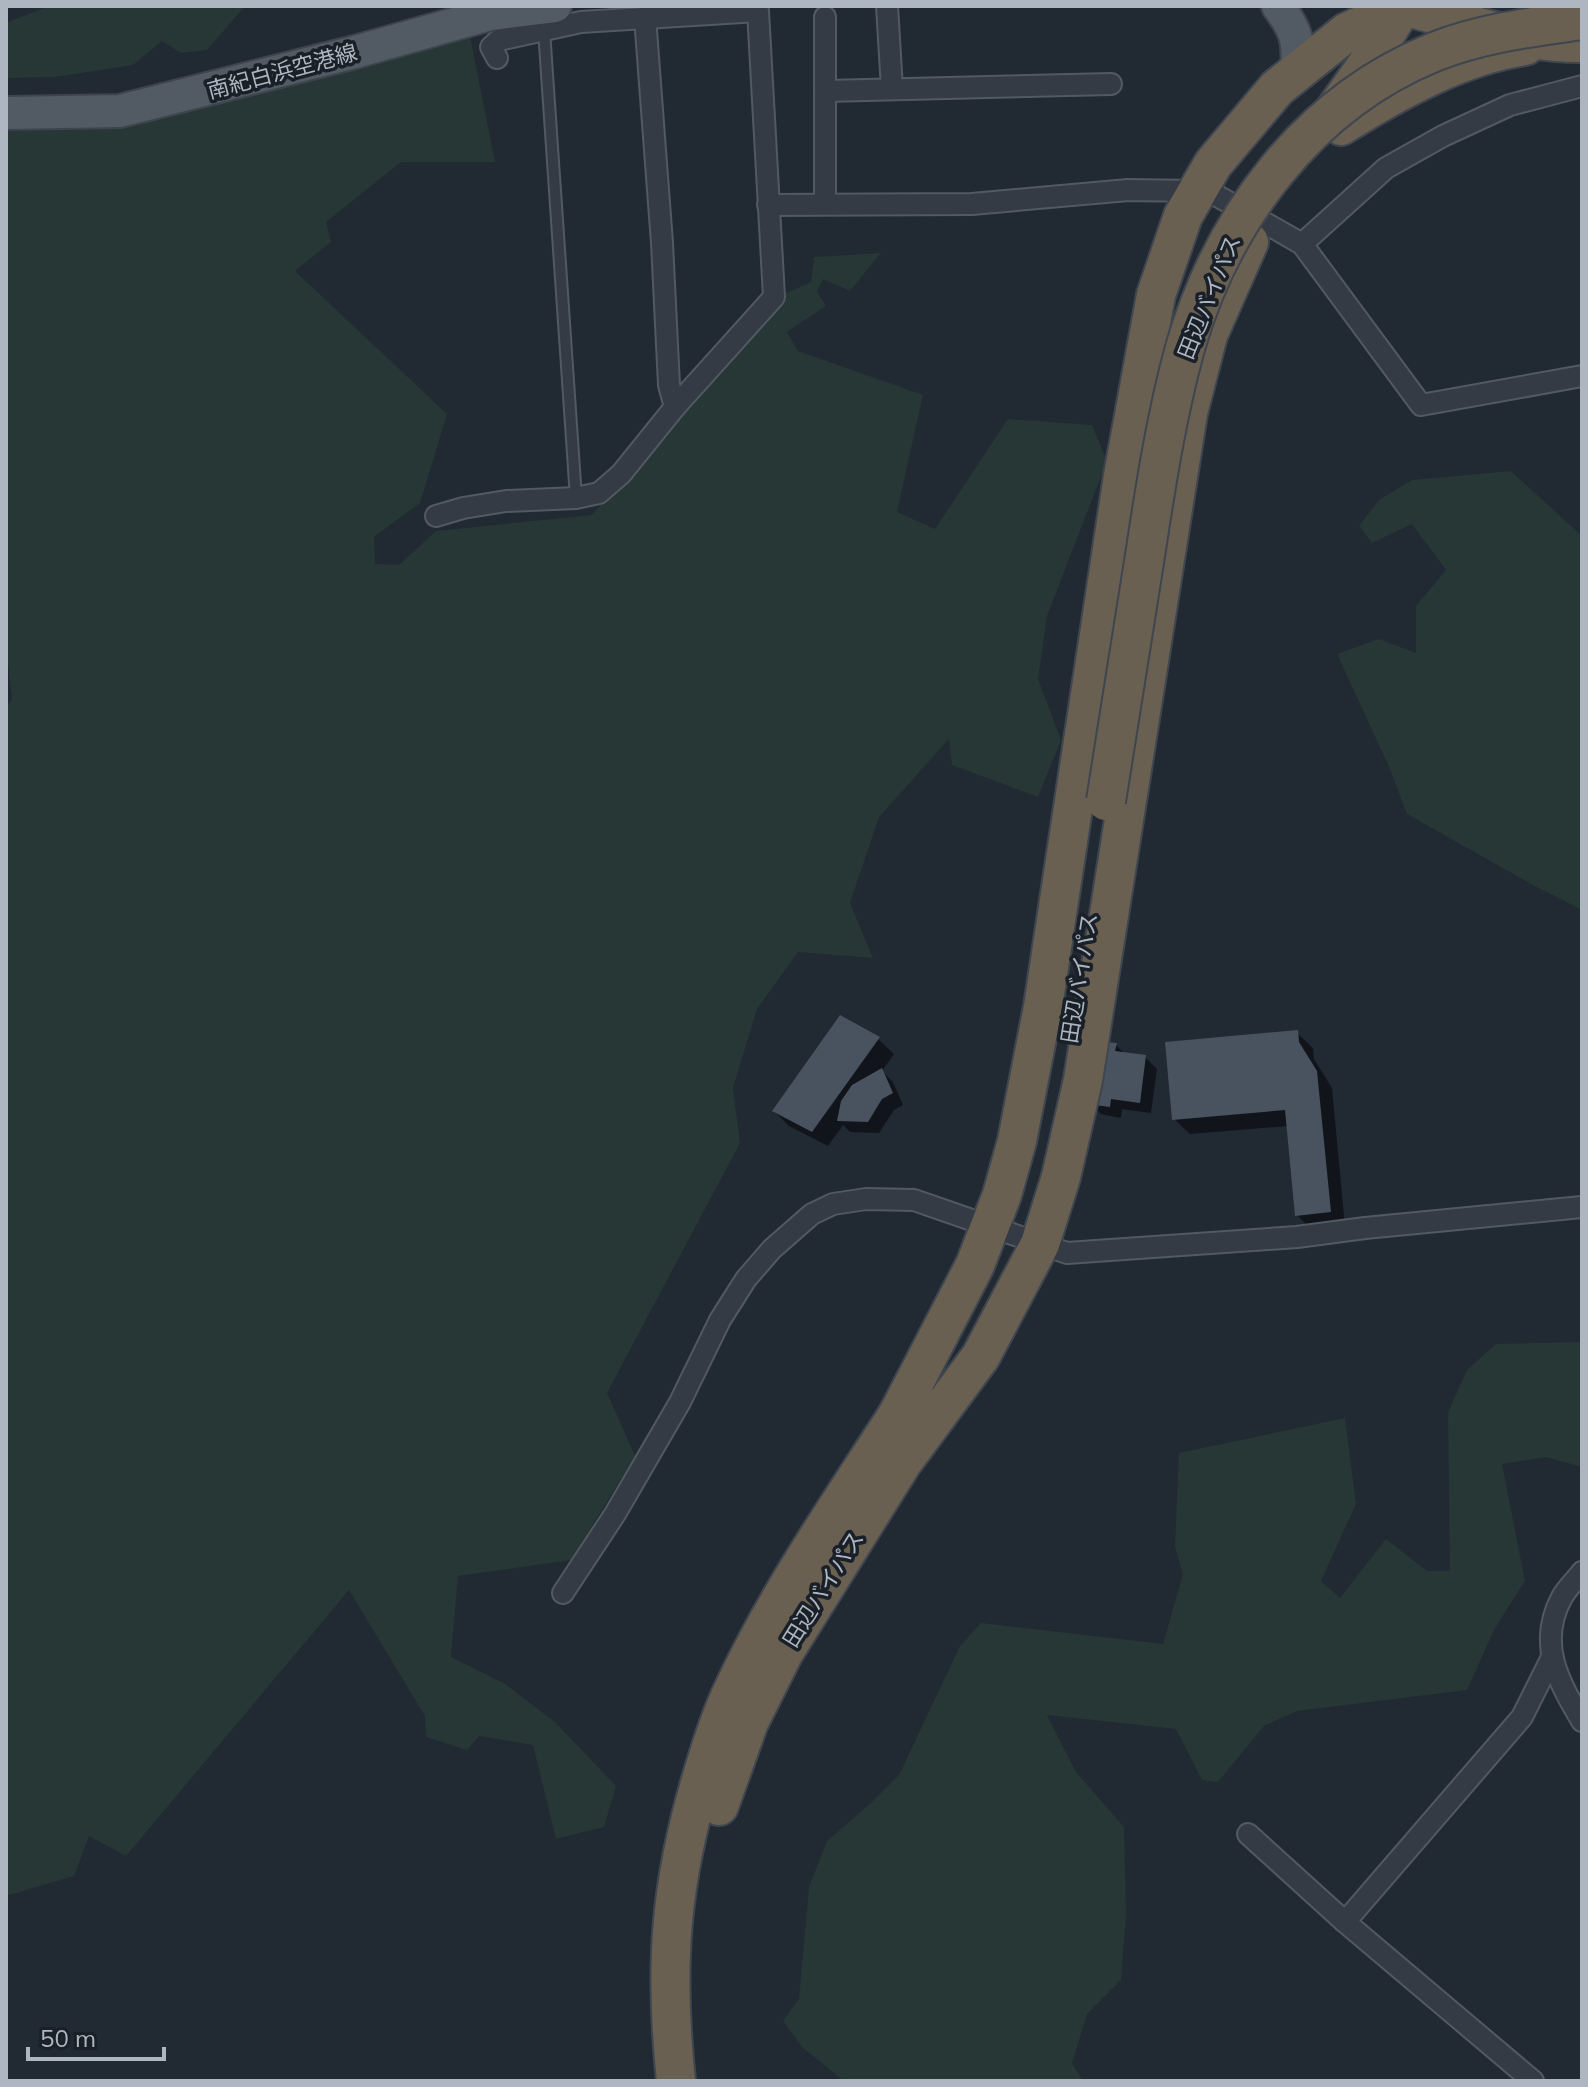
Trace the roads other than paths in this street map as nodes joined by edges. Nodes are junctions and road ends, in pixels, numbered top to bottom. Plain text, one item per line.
1 (887, 6) edge
2 (1278, 6) edge
3 (1403, 6) edge
4 (1524, 6) edge
5 (645, 17) junction
6 (825, 17) dead end
7 (549, 18) edge
8 (1582, 20) edge
9 (1565, 42) edge
10 (497, 58) dead end
11 (1297, 72) junction
12 (1111, 84) dead end
13 (1582, 86) edge
14 (892, 89) junction
15 (826, 91) junction
16 (6, 113) edge
17 (1307, 146) junction
18 (1197, 191) junction
19 (825, 204) junction
20 (768, 205) junction
21 (1261, 219) junction
22 (1302, 244) junction
23 (1582, 376) edge
24 (675, 407) junction
25 (576, 498) junction
26 (436, 516) dead end
27 (1100, 802) junction
28 (1582, 1207) edge
29 (1015, 1235) junction
30 (1582, 1572) edge
31 (563, 1593) dead end
32 (1551, 1659) junction
33 (1582, 1721) edge
34 (1248, 1834) dead end
35 (1345, 1922) junction
36 (676, 2081) edge
37 (697, 2081) edge
38 (1533, 2081) edge

1 - 14 street
2 - 11 main road
3 - 9 highway
3 - 11 highway
3 - 17 highway
4 - 27 highway, 田辺バイパス
5 - 7 street
5 - 20 street
5 - 24 street
6 - 15 street
7 - 10 street
7 - 16 main road, 南紀白浜空港線
7 - 25 lane
8 - 27 highway, 田辺バイパス, bridge
9 - 17 highway
11 - 18 highway
12 - 14 street
13 - 22 street
14 - 15 street
15 - 19 street
17 - 21 highway
18 - 19 street
18 - 21 street
18 - 29 highway
19 - 20 street
20 - 24 street
21 - 22 street
21 - 29 highway
22 - 23 street
24 - 25 street
25 - 26 street
27 - 29 highway, 田辺バイパス
28 - 29 street
29 - 31 street
29 - 36 highway, 田辺バイパス
29 - 37 highway, 田辺バイパス
30 - 32 street
32 - 33 street
32 - 35 street
34 - 35 street
35 - 38 street

